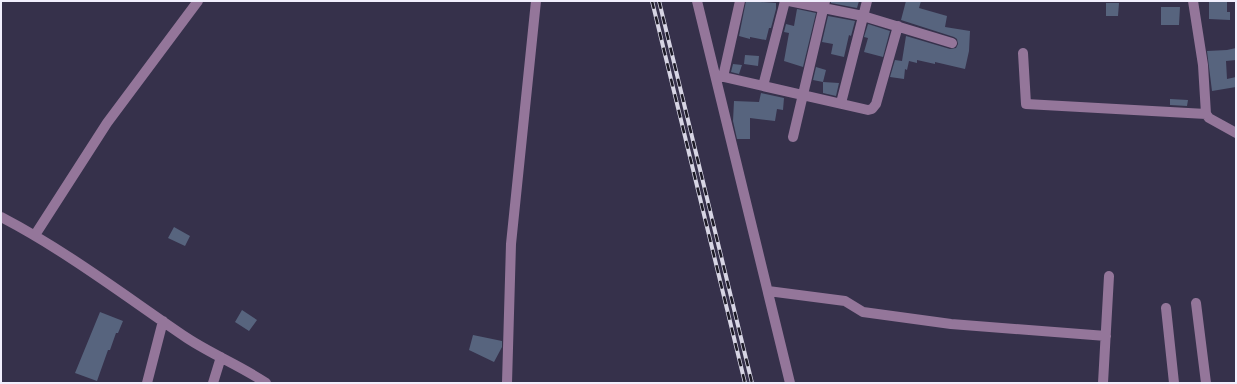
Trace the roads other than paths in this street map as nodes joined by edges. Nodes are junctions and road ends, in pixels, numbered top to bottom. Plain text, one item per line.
1 (198, 1) edge
2 (536, 1) edge
3 (697, 1) edge
4 (740, 1) edge
5 (785, 1) edge
6 (789, 1) edge
7 (867, 1) edge
8 (1193, 1) edge
9 (824, 4) edge
10 (863, 16) junction
11 (898, 26) junction
12 (952, 43) dead end
13 (1023, 53) dead end
14 (719, 76) junction
15 (763, 86) junction
16 (803, 95) junction
17 (841, 103) junction
18 (1206, 114) junction
19 (1236, 133) edge
20 (793, 137) dead end
21 (1, 217) edge
22 (35, 235) junction
23 (1109, 276) dead end
24 (768, 291) junction
25 (1196, 304) dead end
26 (1166, 308) dead end
27 (163, 321) junction
28 (1106, 336) junction
29 (221, 357) junction
30 (147, 383) edge
31 (213, 383) edge
32 (266, 383) edge
33 (507, 383) edge
34 (790, 383) edge
35 (1103, 383) edge
36 (1174, 383) edge
37 (1206, 383) edge

1 - 22 street
2 - 33 street
3 - 14 street
4 - 14 street
5 - 15 street
6 - 9 street
7 - 10 street
8 - 18 street
9 - 10 street
9 - 16 street
10 - 11 street
10 - 17 street
11 - 12 street
11 - 17 street
13 - 18 street
14 - 15 street
14 - 24 street
15 - 16 street
16 - 17 street
16 - 20 street
18 - 19 street
21 - 22 street
22 - 27 street
23 - 28 street
24 - 28 street
24 - 34 street
25 - 37 street
26 - 36 street
27 - 29 street
27 - 30 street
28 - 35 street
29 - 31 street
29 - 32 street

